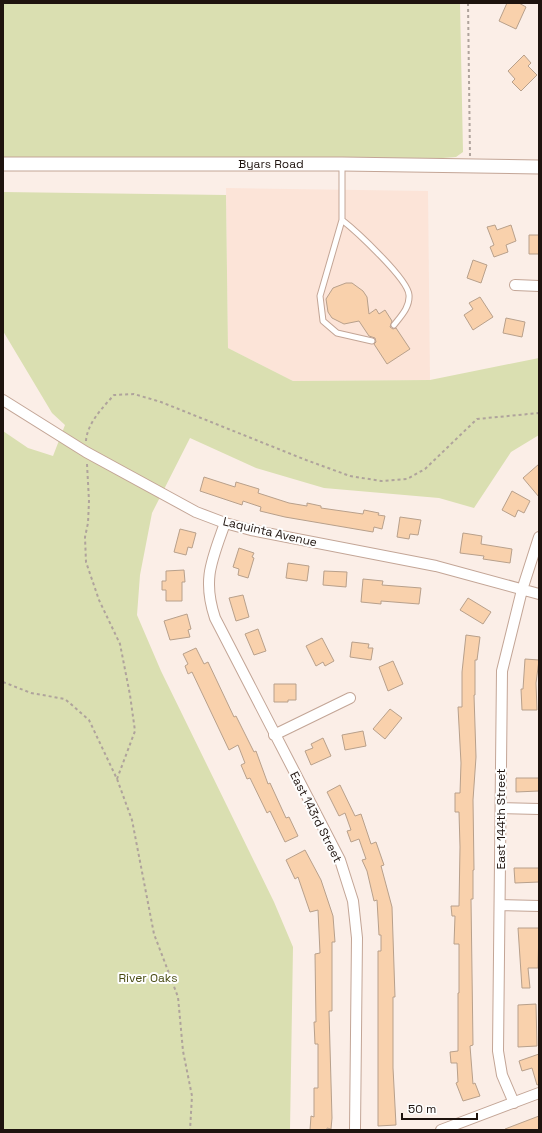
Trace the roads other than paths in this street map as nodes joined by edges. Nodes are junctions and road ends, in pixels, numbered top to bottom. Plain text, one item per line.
1 (3, 164) edge
2 (342, 164) junction
3 (539, 167) edge
4 (342, 220) junction
5 (515, 285) dead end
6 (539, 286) edge
7 (394, 325) dead end
8 (372, 341) dead end
9 (3, 400) edge
10 (225, 523) junction
11 (539, 537) edge
12 (522, 590) junction
13 (539, 594) edge
14 (350, 698) dead end
15 (274, 734) junction
16 (502, 808) junction
17 (539, 809) edge
18 (500, 904) junction
19 (539, 906) edge
20 (539, 1094) edge
21 (514, 1103) junction
22 (355, 1130) edge
23 (441, 1130) edge

1 - 2 street, Byars Road
2 - 3 street, Byars Road
2 - 4 lane
4 - 7 lane
4 - 8 lane
5 - 6 street
9 - 10 street, Laquinta Avenue
10 - 12 street, Laquinta Avenue
10 - 15 street, East 143rd Street
11 - 12 street, East 144th Street
12 - 13 street, Laquinta Avenue
12 - 16 street, East 144th Street
14 - 15 street
15 - 22 street, East 143rd Street
16 - 17 street
16 - 18 street, East 144th Street
18 - 19 street
18 - 21 street, East 144th Street
20 - 21 street
21 - 23 street

